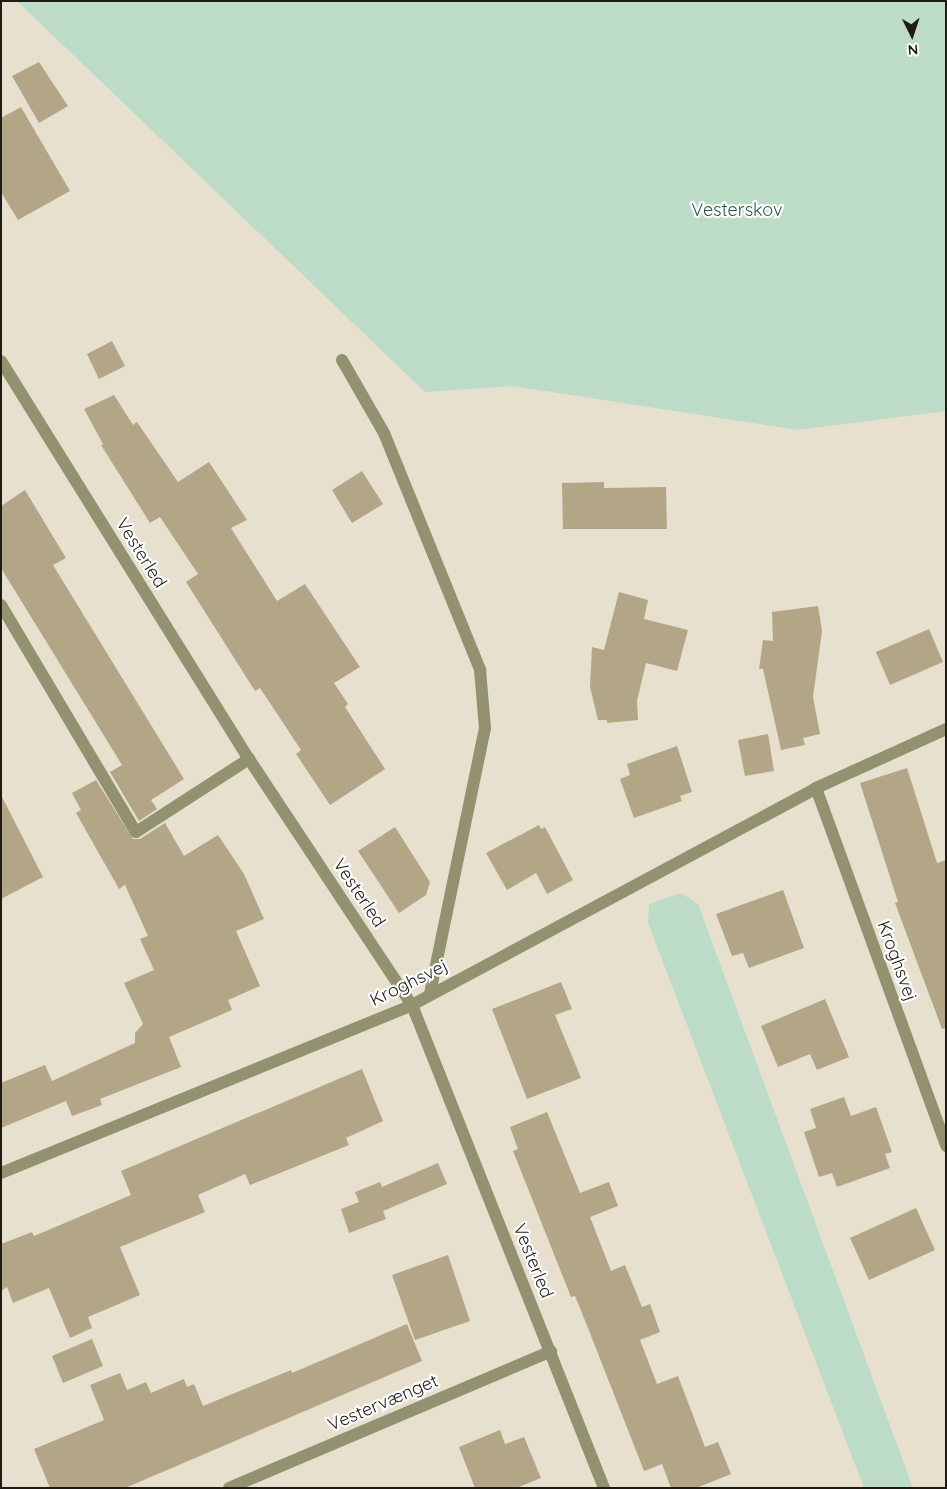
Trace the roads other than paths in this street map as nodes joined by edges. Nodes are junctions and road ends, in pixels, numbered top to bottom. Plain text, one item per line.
1 (342, 360) dead end
2 (1, 361) edge
3 (1, 605) edge
4 (946, 729) edge
5 (249, 759) junction
6 (816, 788) junction
7 (430, 994) junction
8 (412, 1005) junction
9 (946, 1146) edge
10 (1, 1173) edge
11 (550, 1352) junction
12 (229, 1488) edge
13 (604, 1488) edge

1 - 7 street
2 - 5 street, Vesterled
3 - 5 street
4 - 6 street, Kroghsvej
5 - 8 street, Vesterled
6 - 7 street, Kroghsvej
6 - 9 street, Kroghsvej
7 - 8 street, Kroghsvej
8 - 10 street, Kroghsvej
8 - 11 street, Vesterled
11 - 12 street, Vestervænget
11 - 13 street, Vesterled

